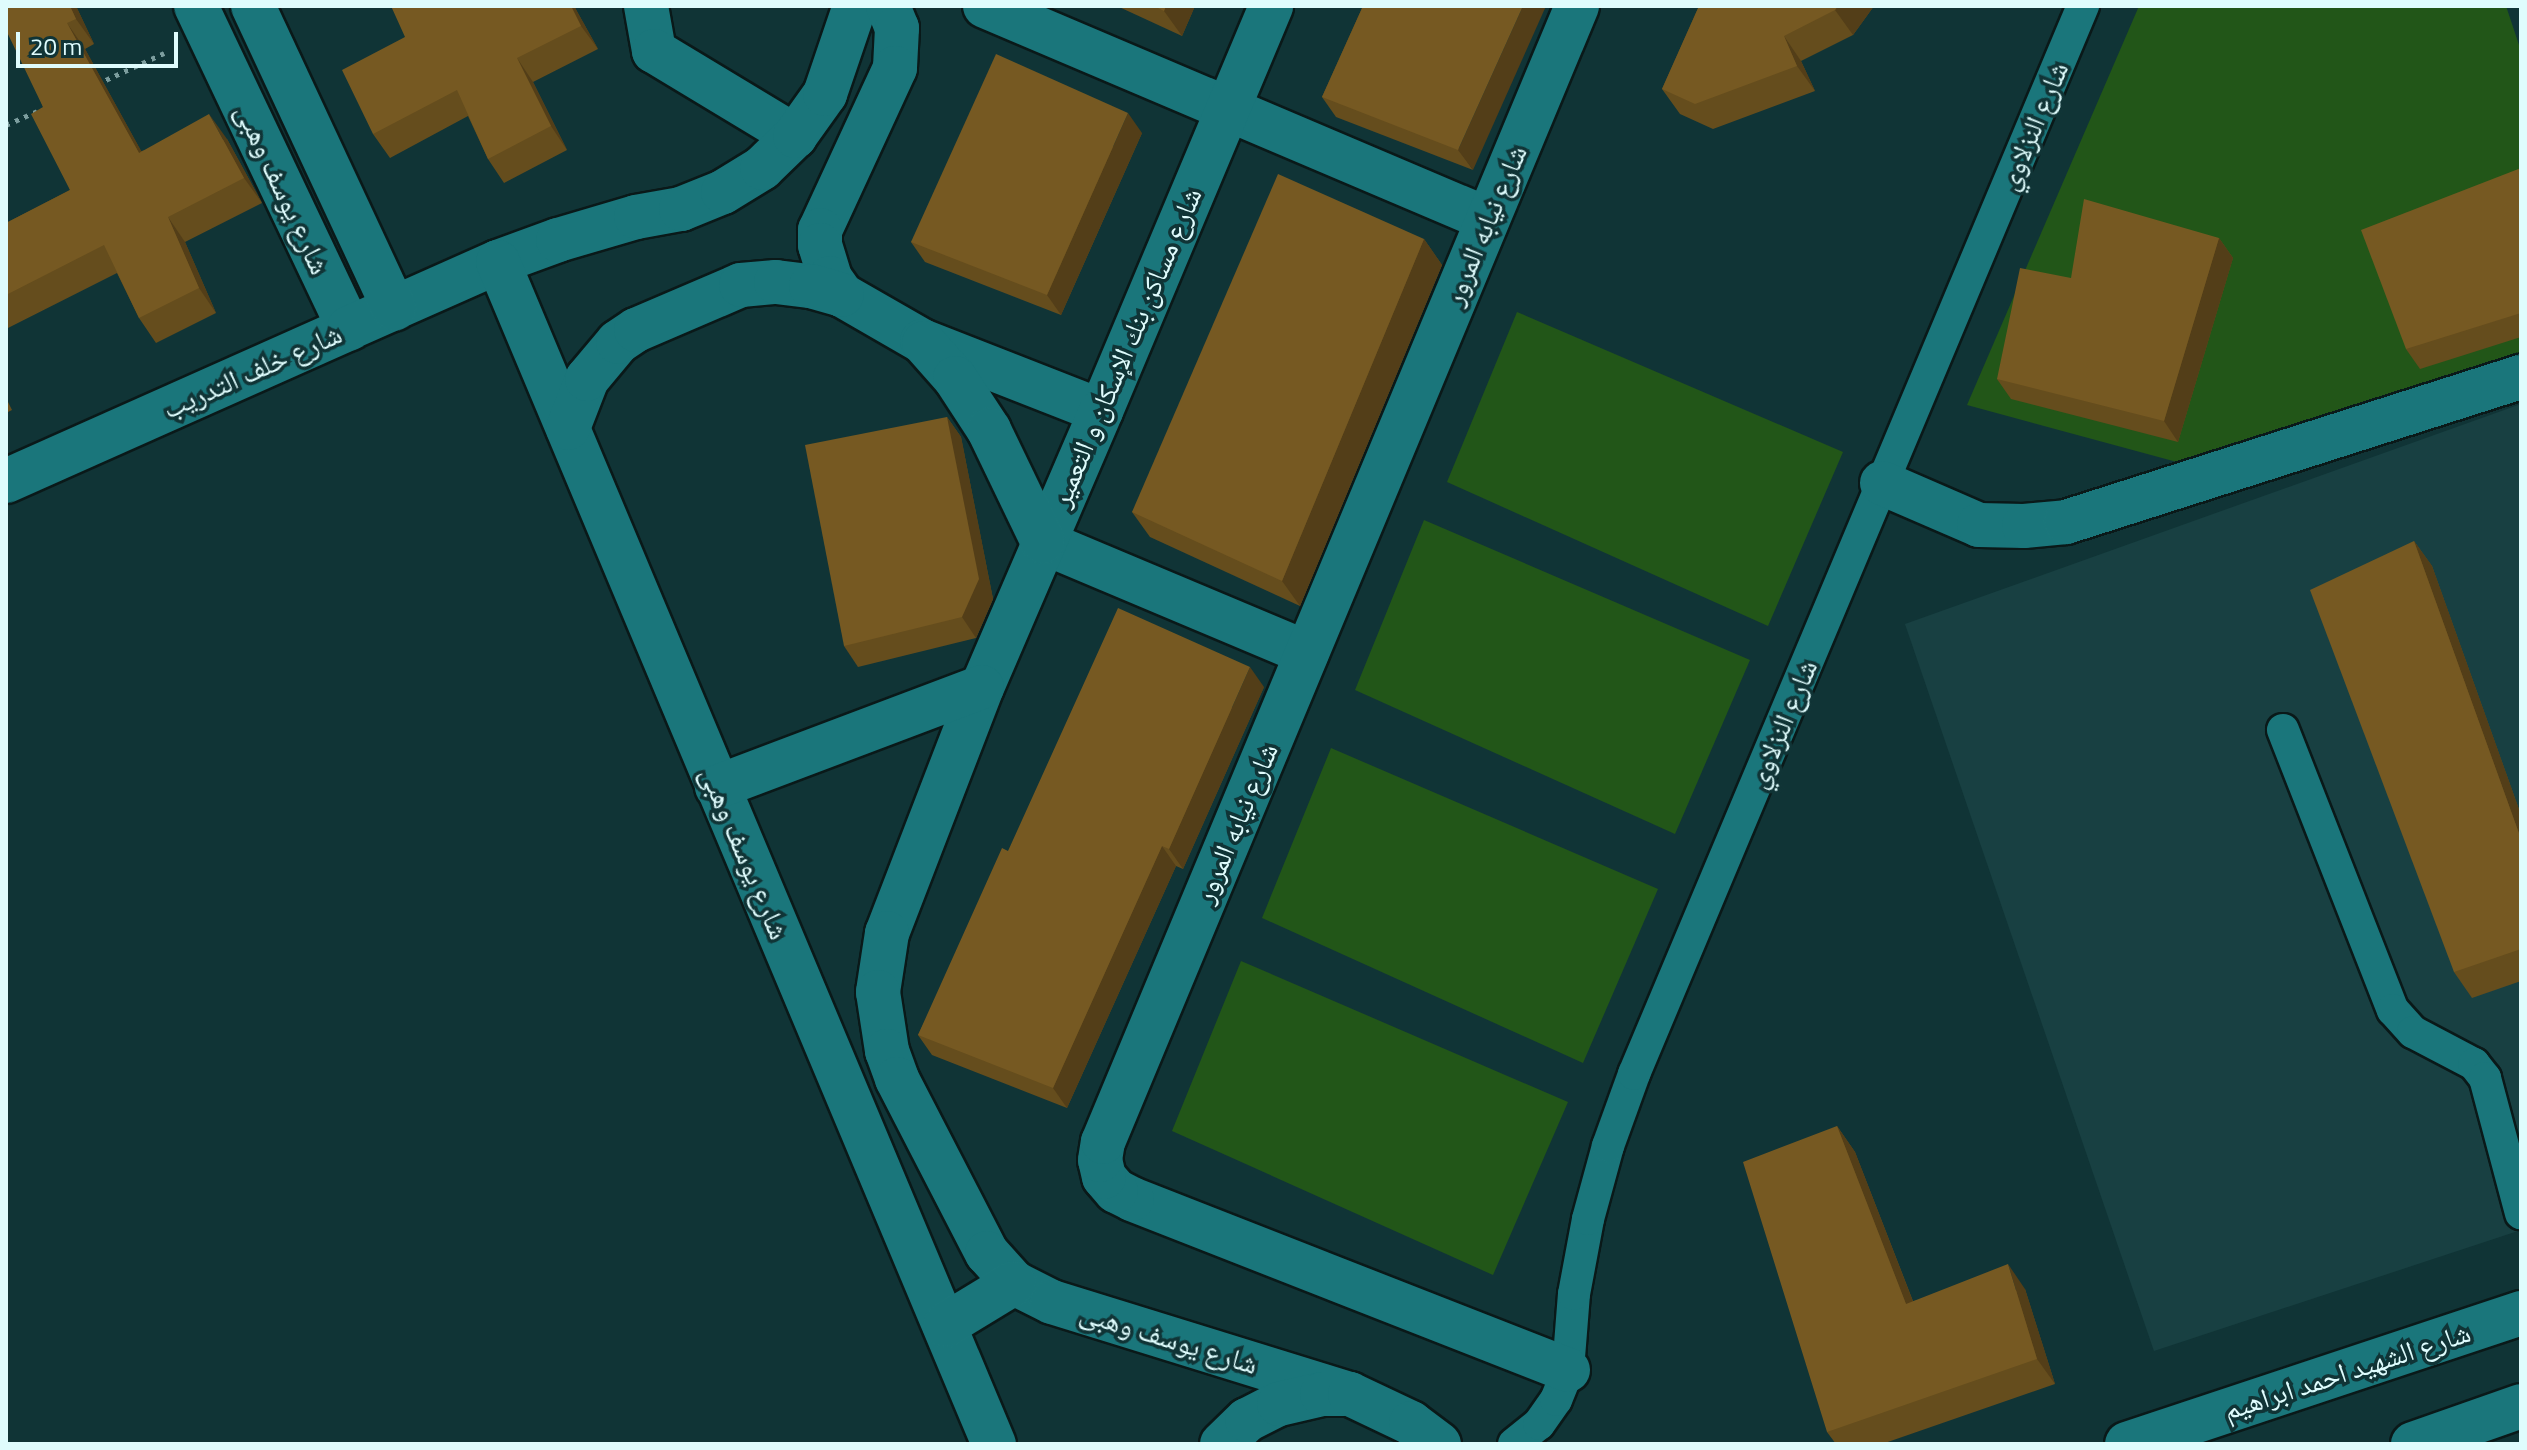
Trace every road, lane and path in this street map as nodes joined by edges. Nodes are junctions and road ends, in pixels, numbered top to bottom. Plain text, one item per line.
1 (253, 6) edge
2 (646, 6) edge
3 (855, 6) edge
4 (888, 6) edge
5 (985, 6) edge
6 (1271, 6) edge
7 (1577, 6) edge
8 (2083, 6) edge
9 (203, 20) edge
10 (93, 86) edge
11 (50, 105) edge
12 (1228, 107) junction
13 (6, 125) edge
14 (795, 136) junction
15 (1487, 219) junction
16 (498, 262) junction
17 (842, 295) junction
18 (394, 309) junction
19 (349, 328) junction
20 (922, 341) junction
21 (2521, 377) edge
22 (1101, 411) junction
23 (568, 428) junction
24 (6, 481) edge
25 (1882, 483) junction
26 (1043, 542) junction
27 (1307, 653) junction
28 (982, 687) junction
29 (2283, 730) dead end
30 (717, 787) junction
31 (2521, 1213) edge
32 (1014, 1283) junction
33 (2521, 1313) edge
34 (945, 1325) junction
35 (1568, 1370) junction
36 (1350, 1394) junction
37 (2521, 1406) edge
38 (994, 1444) edge
39 (1222, 1444) edge
40 (1439, 1444) edge
41 (1514, 1444) edge
42 (2127, 1444) edge
43 (2413, 1444) edge

1 - 18 street, شارع يوسف وهبى
2 - 14 street
3 - 14 street, شارع خلف التدريب
4 - 17 street
5 - 12 street
6 - 12 street, شارع مساكن بنك الإسكان و التعمير
7 - 15 street, شارع نيابه المرور
8 - 25 lane, شارع النزلاوي
9 - 10 path
9 - 19 street, شارع يوسف وهبى
11 - 13 path
12 - 15 street
12 - 22 street, شارع مساكن بنك الإسكان و التعمير
14 - 16 street, شارع خلف التدريب
15 - 27 street, شارع نيابه المرور
16 - 18 street, شارع خلف التدريب
16 - 23 street, شارع يوسف وهبى
17 - 20 street
17 - 23 street
18 - 19 street, شارع خلف التدريب
19 - 24 street, شارع خلف التدريب
20 - 22 street
20 - 26 street
21 - 25 street
22 - 26 street, شارع مساكن بنك الإسكان و التعمير
23 - 30 street, شارع يوسف وهبى
25 - 35 lane, شارع النزلاوي
26 - 27 street
26 - 28 street, شارع مساكن بنك الإسكان و التعمير
27 - 35 street, شارع نيابه المرور
28 - 30 street
28 - 32 street, شارع يوسف وهبى
29 - 31 lane
30 - 34 street, شارع يوسف وهبى
32 - 34 street
32 - 36 street, شارع يوسف وهبى
33 - 42 street, شارع الشهيد احمد ابراهيم
34 - 38 street, شارع يوسف وهبى
35 - 41 lane, شارع النزلاوي
36 - 39 street
36 - 40 street, شارع يوسف وهبى
37 - 43 street

